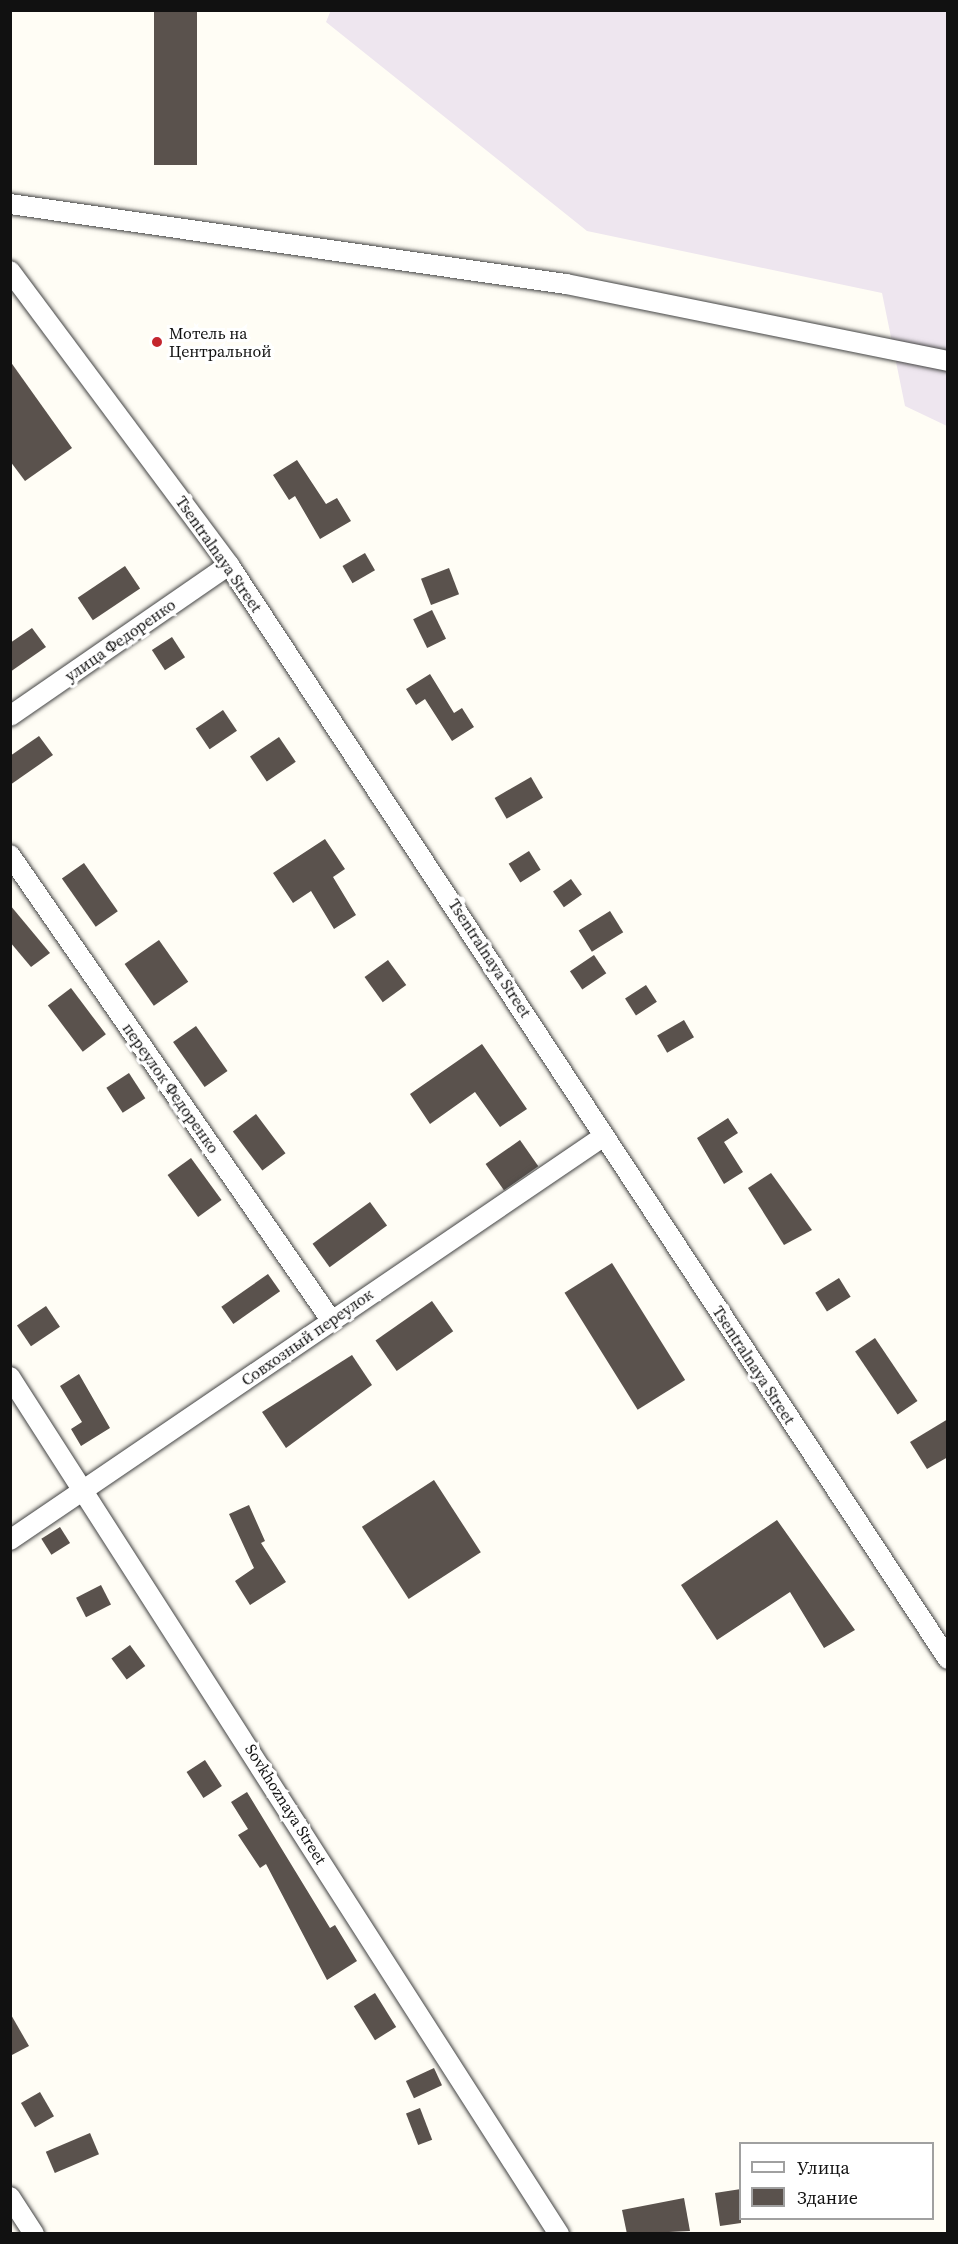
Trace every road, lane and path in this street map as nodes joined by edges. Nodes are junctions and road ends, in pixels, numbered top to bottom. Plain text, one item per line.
1 (10, 204) edge
2 (10, 272) edge
3 (948, 362) edge
4 (229, 565) junction
5 (10, 716) edge
6 (10, 855) edge
7 (604, 1136) junction
8 (331, 1320) junction
9 (10, 1377) edge
10 (88, 1491) junction
11 (10, 1540) edge
12 (948, 1659) edge
13 (10, 2197) edge
14 (34, 2234) edge
15 (559, 2234) edge

1 - 3 street
2 - 4 street, Tsentralnaya Street
4 - 5 street, улица Федоренко
4 - 7 street, Tsentralnaya Street
6 - 8 street, переулок Федоренко
7 - 8 street, Совхозный переулок
7 - 12 street, Tsentralnaya Street
8 - 10 street, Совхозный переулок
9 - 10 street, Sovkhoznaya Street
10 - 11 street, Совхозный переулок
10 - 15 street, Sovkhoznaya Street
13 - 14 street

